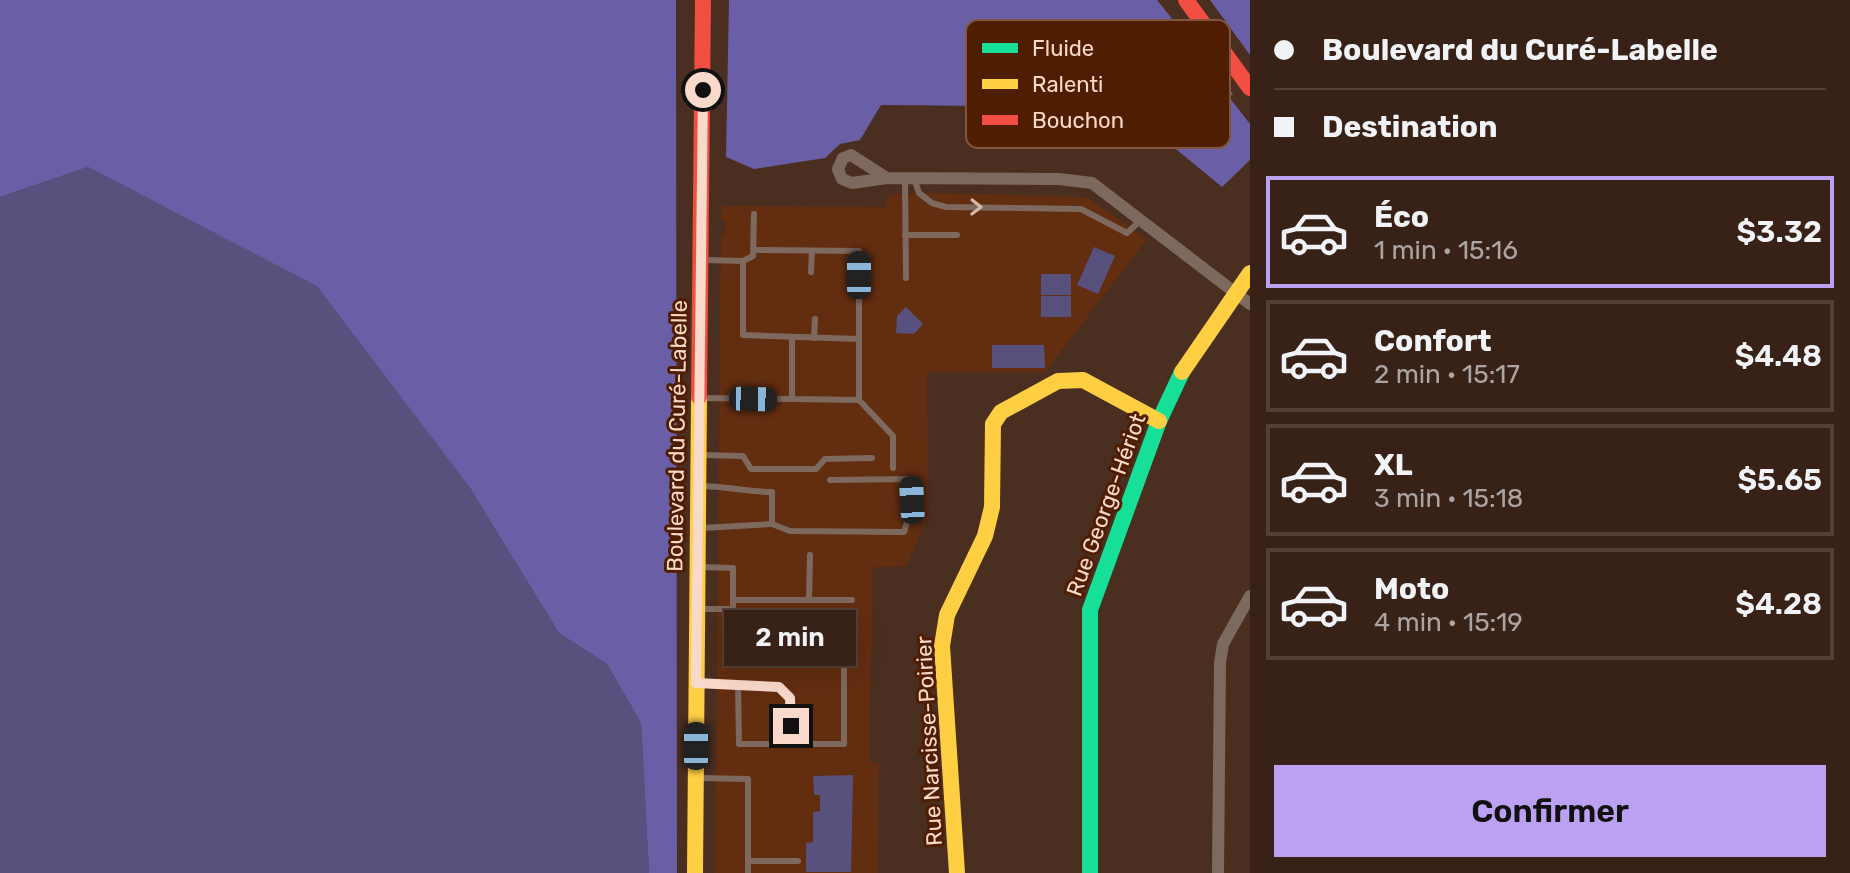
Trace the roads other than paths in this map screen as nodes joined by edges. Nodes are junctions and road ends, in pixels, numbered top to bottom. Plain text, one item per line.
1 (703, 0) edge
2 (1186, 0) edge
3 (1201, 20) edge
4 (1230, 60) edge
5 (1250, 88) edge
6 (887, 178) dead end
7 (910, 178) junction
8 (754, 214) dead end
9 (1142, 219) junction
10 (905, 235) junction
11 (957, 235) dead end
12 (754, 250) junction
13 (812, 251) junction
14 (701, 260) junction
15 (743, 261) junction
16 (811, 272) dead end
17 (1250, 273) edge
18 (906, 278) dead end
19 (1236, 291) junction
20 (1250, 304) edge
21 (815, 319) dead end
22 (792, 337) junction
23 (814, 338) junction
24 (859, 339) junction
25 (700, 398) junction
26 (792, 399) junction
27 (859, 400) junction
28 (1159, 421) junction
29 (699, 455) junction
30 (872, 458) dead end
31 (893, 468) dead end
32 (830, 480) dead end
33 (698, 485) junction
34 (772, 524) junction
35 (698, 528) junction
36 (810, 555) dead end
37 (698, 567) junction
38 (1250, 596) edge
39 (809, 600) junction
40 (852, 600) dead end
41 (733, 604) junction
42 (697, 609) junction
43 (696, 683) junction
44 (738, 684) junction
45 (792, 744) junction
46 (696, 778) junction
47 (748, 861) junction
48 (798, 861) dead end
49 (695, 873) edge
50 (748, 873) edge
51 (957, 873) edge
52 (1090, 873) edge
53 (1218, 873) edge

1 - 14 street, Boulevard du Curé-Labelle
2 - 3 street
4 - 5 street
6 - 7 street
7 - 9 street
7 -> 9 lane
7 - 10 lane
8 - 12 lane
9 - 19 street
10 - 11 lane
10 - 18 lane
12 - 13 lane
12 - 15 lane
13 - 16 lane
13 - 24 lane
14 - 15 lane
14 - 25 street, Boulevard du Curé-Labelle
15 - 22 lane
17 - 19 street, Rue George-Hériot
19 - 20 street
19 - 28 street, Rue George-Hériot
21 - 23 lane
22 - 23 lane
22 - 26 lane
23 - 24 lane
24 - 27 lane
25 - 26 lane
25 - 29 street, Boulevard du Curé-Labelle
26 - 27 lane
27 - 31 lane
28 - 51 street, Rue Narcisse-Poirier
28 - 52 street, Rue George-Hériot
29 - 30 lane
29 - 33 street, Boulevard du Curé-Labelle
32 - 34 lane
33 - 34 lane
33 - 35 street, Boulevard du Curé-Labelle
34 - 35 lane
35 - 37 street, Boulevard du Curé-Labelle
36 - 39 lane
37 - 41 lane
37 - 42 street, Boulevard du Curé-Labelle
38 - 53 street
39 - 40 lane
39 - 41 lane
41 - 42 lane
41 - 45 lane
42 - 43 street, Boulevard du Curé-Labelle
43 - 44 lane
43 - 46 street, Boulevard du Curé-Labelle
44 - 45 lane
44 - 45 lane
46 - 47 lane
46 - 49 street, Boulevard du Curé-Labelle
47 - 48 lane
47 - 50 lane

